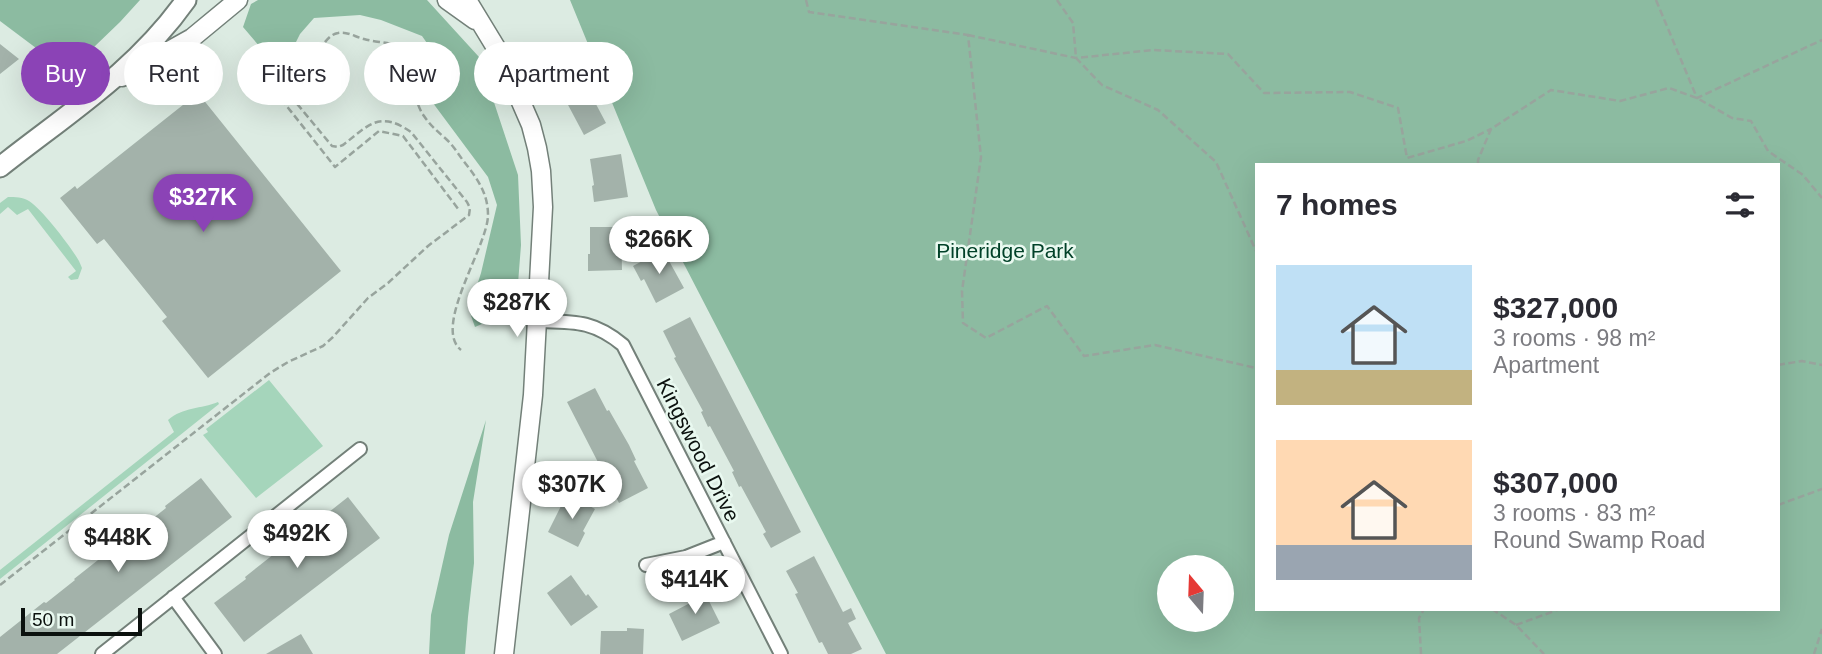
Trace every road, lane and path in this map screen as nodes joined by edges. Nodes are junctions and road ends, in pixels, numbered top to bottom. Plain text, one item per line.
1 (186, 0) edge
2 (238, 0) edge
3 (447, 0) edge
4 (458, 0) edge
5 (467, 0) edge
6 (806, 0) edge
7 (1058, 0) edge
8 (1656, 0) edge
9 (484, 26) junction
10 (968, 35) junction
11 (1822, 40) edge
12 (1076, 58) junction
13 (110, 82) edge
14 (110, 83) edge
15 (1697, 98) junction
16 (81, 105) edge
17 (286, 105) edge
18 (1491, 128) junction
19 (1478, 163) edge
20 (0, 167) edge
21 (1822, 198) edge
22 (459, 210) dead end
23 (1255, 249) edge
24 (537, 321) junction
25 (461, 350) dead end
26 (1780, 365) edge
27 (1822, 365) edge
28 (1255, 368) edge
29 (360, 449) dead end
30 (1822, 489) edge
31 (1780, 504) edge
32 (724, 542) junction
33 (646, 565) dead end
34 (0, 585) edge
35 (173, 597) junction
36 (1423, 611) edge
37 (1495, 611) edge
38 (1554, 611) edge
39 (1516, 625) junction
40 (1822, 629) edge
41 (102, 654) edge
42 (215, 654) edge
43 (504, 654) edge
44 (781, 654) edge
45 (1421, 654) edge
46 (1545, 654) edge
47 (1814, 654) edge

1 - 13 main road
2 - 14 main road
3 - 9 main road
4 - 9 main road
5 - 9 main road
6 - 10 path
7 - 12 path
8 - 15 path
9 - 24 main road
10 - 12 path
10 - 28 path
11 - 15 path
12 - 18 path
12 - 23 path
15 - 18 path
15 - 21 path
16 - 20 main road
17 - 22 path
18 - 19 path
24 - 32 street, Kingswood Drive
24 - 43 main road
25 - 34 path
26 - 27 path
29 - 35 street
30 - 31 path
32 - 33 street
32 - 44 street, Kingswood Drive
35 - 41 street
35 - 42 street
36 - 45 path
37 - 39 path
38 - 39 path
39 - 46 path
40 - 47 path

